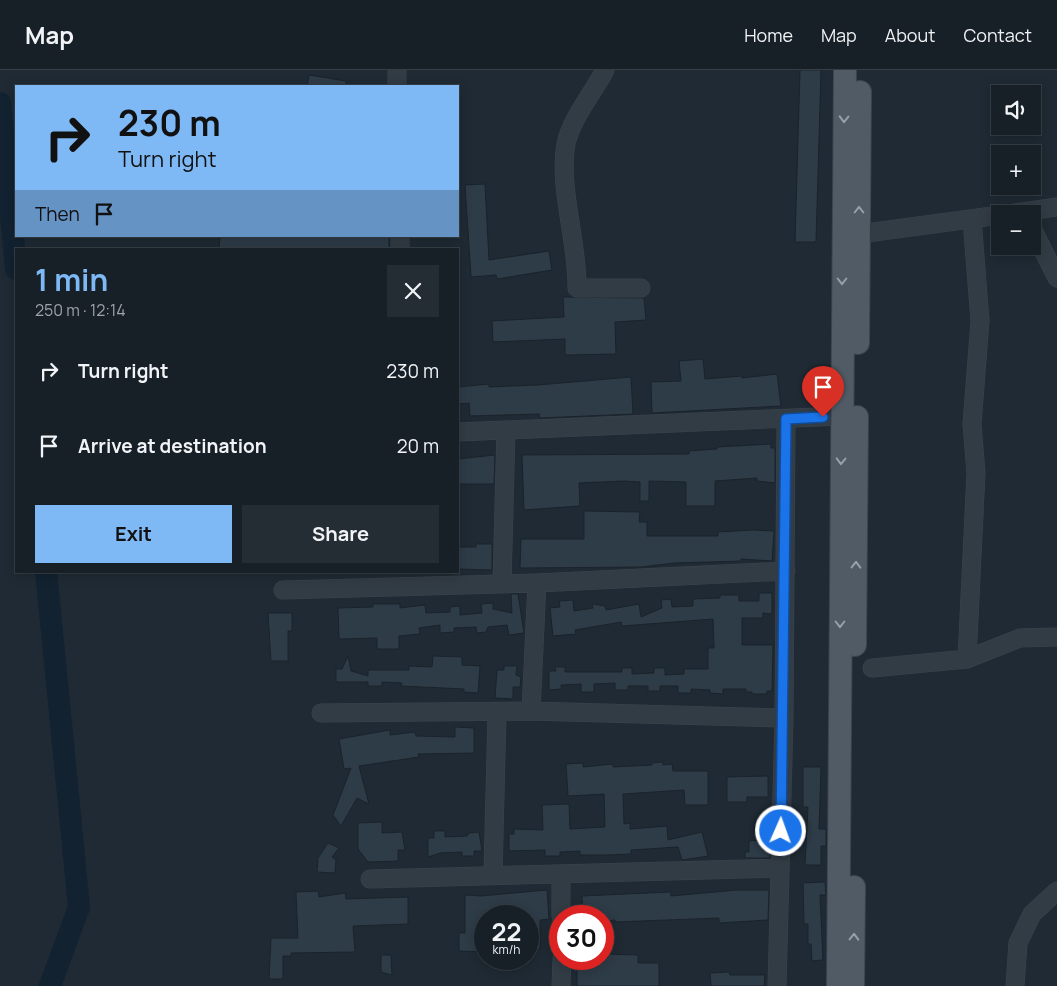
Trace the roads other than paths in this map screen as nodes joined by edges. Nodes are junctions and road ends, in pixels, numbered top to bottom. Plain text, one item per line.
1 (397, 70) edge
2 (605, 70) edge
3 (845, 70) edge
4 (861, 70) edge
5 (397, 85) edge
6 (1057, 207) edge
7 (1041, 210) edge
8 (991, 216) edge
9 (972, 219) junction
10 (859, 234) junction
11 (1049, 246) edge
12 (1057, 278) edge
13 (641, 288) dead end
14 (842, 416) junction
15 (786, 419) junction
16 (506, 430) junction
17 (459, 432) edge
18 (786, 571) junction
19 (502, 584) junction
20 (537, 584) junction
21 (283, 590) dead end
22 (1057, 637) edge
23 (967, 659) junction
24 (872, 668) dead end
25 (531, 711) junction
26 (321, 713) dead end
27 (497, 713) junction
28 (784, 718) junction
29 (780, 868) junction
30 (493, 875) junction
31 (561, 875) junction
32 (370, 880) dead end
33 (1057, 891) edge
34 (562, 905) edge
35 (562, 970) edge
36 (561, 986) edge
37 (777, 986) edge
38 (838, 986) edge
39 (853, 986) edge
40 (1015, 986) edge

1 - 5 street
2 - 13 street
3 -> 14 main road
10 -> 4 main road
6 - 7 street
8 - 9 street
9 - 10 street
9 - 23 street
39 -> 10 main road
11 - 12 street
14 - 15 street
14 -> 38 main road
15 - 16 street
15 - 18 street
16 - 17 street
16 - 19 street
18 - 20 street
18 - 28 street
19 - 20 street
19 - 21 street
20 - 25 street
22 - 23 street
23 - 24 street
25 - 27 street
25 - 28 street
26 - 27 street
27 - 30 street
28 - 29 street
29 - 31 street
29 - 37 street
30 - 31 street
30 - 32 street
31 - 34 street
33 - 40 street
35 - 36 street

